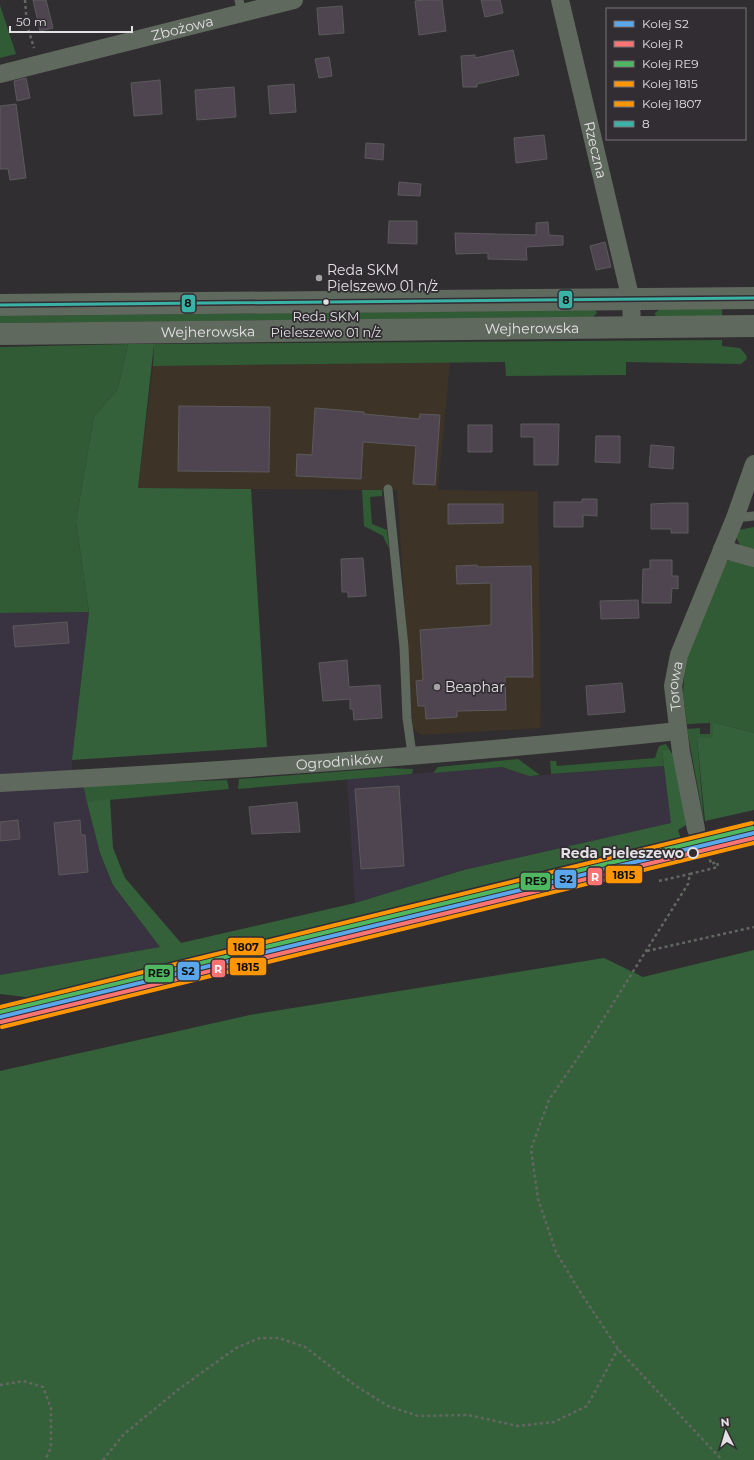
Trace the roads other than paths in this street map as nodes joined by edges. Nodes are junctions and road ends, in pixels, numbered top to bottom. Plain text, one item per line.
1 (294, 0) edge
2 (560, 0) edge
3 (240, 6) edge
4 (0, 74) edge
5 (754, 298) edge
6 (631, 300) junction
7 (0, 305) edge
8 (754, 326) edge
9 (632, 327) junction
10 (0, 334) edge
11 (754, 464) edge
12 (388, 489) dead end
13 (754, 516) edge
14 (735, 518) junction
15 (722, 550) junction
16 (754, 558) edge
17 (678, 731) junction
18 (412, 754) junction
19 (0, 783) edge
20 (702, 833) road end

1 - 3 street, Zbożowa
2 - 6 street, Rzeczna
3 - 4 street, Zbożowa
5 - 6 main road, Wejherowska
6 - 7 main road, Wejherowska
6 - 9 street
8 - 9 main road, Wejherowska
9 - 10 main road, Wejherowska
11 - 14 street, Torowa
12 - 18 lane
13 - 14 lane
14 - 15 street, Torowa
15 - 16 street
15 - 17 street, Torowa
17 - 18 street, Ogrodników
17 - 20 street, Torowa
18 - 19 street, Ogrodników

